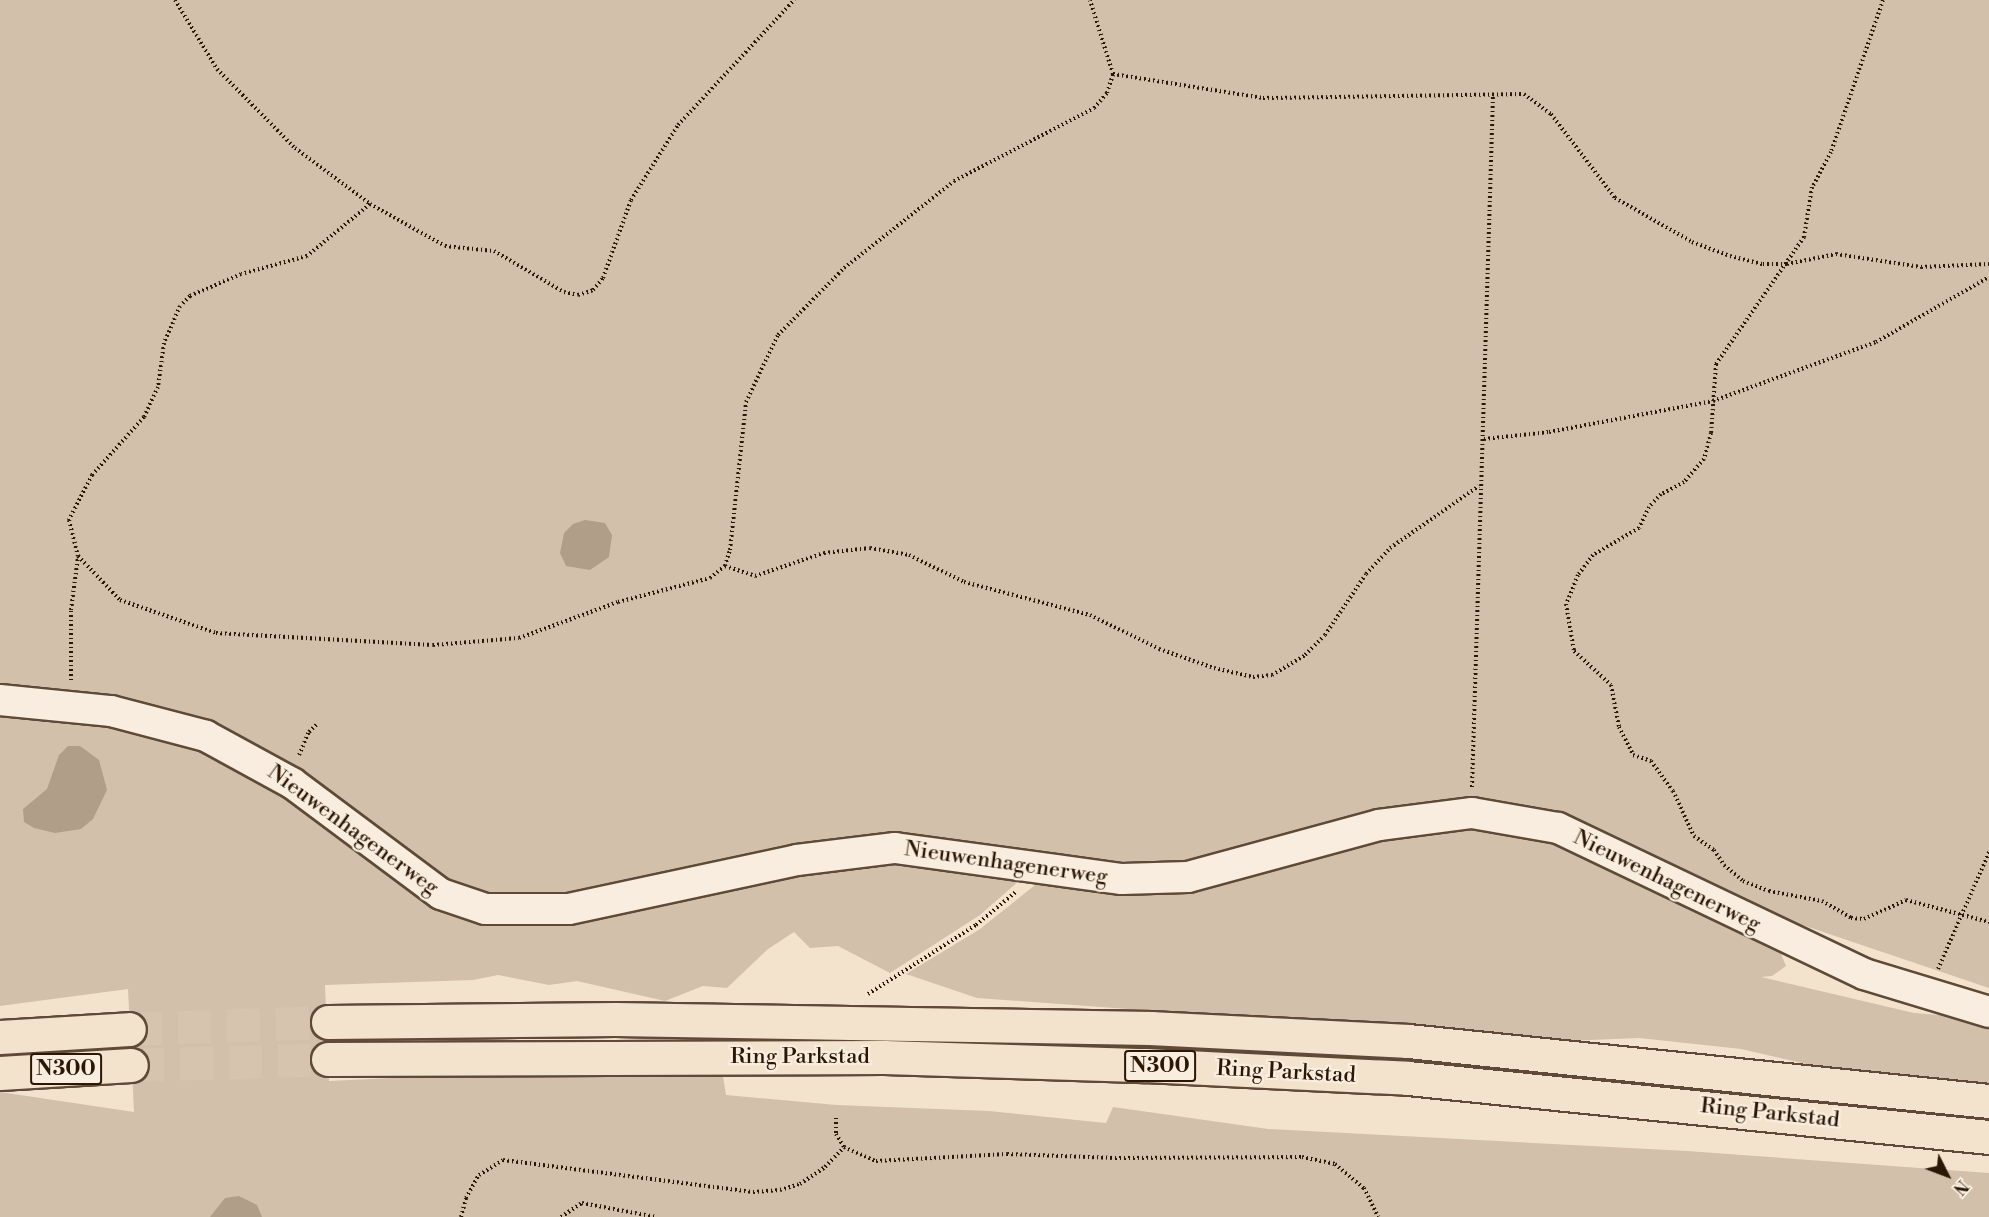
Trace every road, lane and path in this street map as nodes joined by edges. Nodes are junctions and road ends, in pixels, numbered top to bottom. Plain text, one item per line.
1 (175, 0) edge
2 (794, 0) edge
3 (1090, 0) edge
4 (1883, 0) edge
5 (1113, 74) junction
6 (1493, 95) junction
7 (370, 204) junction
8 (1787, 264) junction
9 (1989, 264) edge
10 (1989, 277) edge
11 (1713, 401) junction
12 (1484, 439) junction
13 (1479, 486) junction
14 (78, 556) junction
15 (724, 566) junction
16 (0, 700) edge
17 (64, 704) junction
18 (318, 723) dead end
19 (304, 744) dead end
20 (1472, 813) junction
21 (1989, 852) edge
22 (1038, 867) junction
23 (1961, 916) junction
24 (1989, 922) edge
25 (1927, 994) junction
26 (861, 1000) dead end
27 (1989, 1012) edge
28 (328, 1022) tunnel mouth
29 (129, 1029) tunnel mouth
30 (0, 1037) edge
31 (328, 1059) tunnel mouth
32 (131, 1065) tunnel mouth
33 (0, 1073) edge
34 (1989, 1101) edge
35 (836, 1118) dead end
36 (1989, 1137) edge
37 (843, 1147) junction
38 (461, 1217) edge
39 (561, 1217) edge
40 (656, 1217) edge
41 (1378, 1217) edge

1 - 7 path
2 - 7 path
3 - 5 path
4 - 8 path
5 - 6 path
5 - 15 path
6 - 8 path
6 - 12 path
7 - 14 path
8 - 9 path
8 - 11 path
10 - 11 path
11 - 12 path
11 - 23 path
12 - 13 path
13 - 15 path
13 - 20 path
14 - 15 path
14 - 17 path
16 - 17 street, Nieuwenhagenerweg
17 - 22 street, Nieuwenhagenerweg
18 - 19 path
20 - 22 street, Nieuwenhagenerweg
20 - 25 street, Nieuwenhagenerweg
21 - 23 path
22 - 26 path
23 - 24 path
23 - 25 path
25 - 27 street, Nieuwenhagenerweg
28 - 34 highway, Ring Parkstad / N300
29 - 30 highway, N300
31 - 36 highway, Ring Parkstad / N300
32 - 33 highway, N300
35 - 37 path
37 - 38 path
37 - 41 path
39 - 40 path

